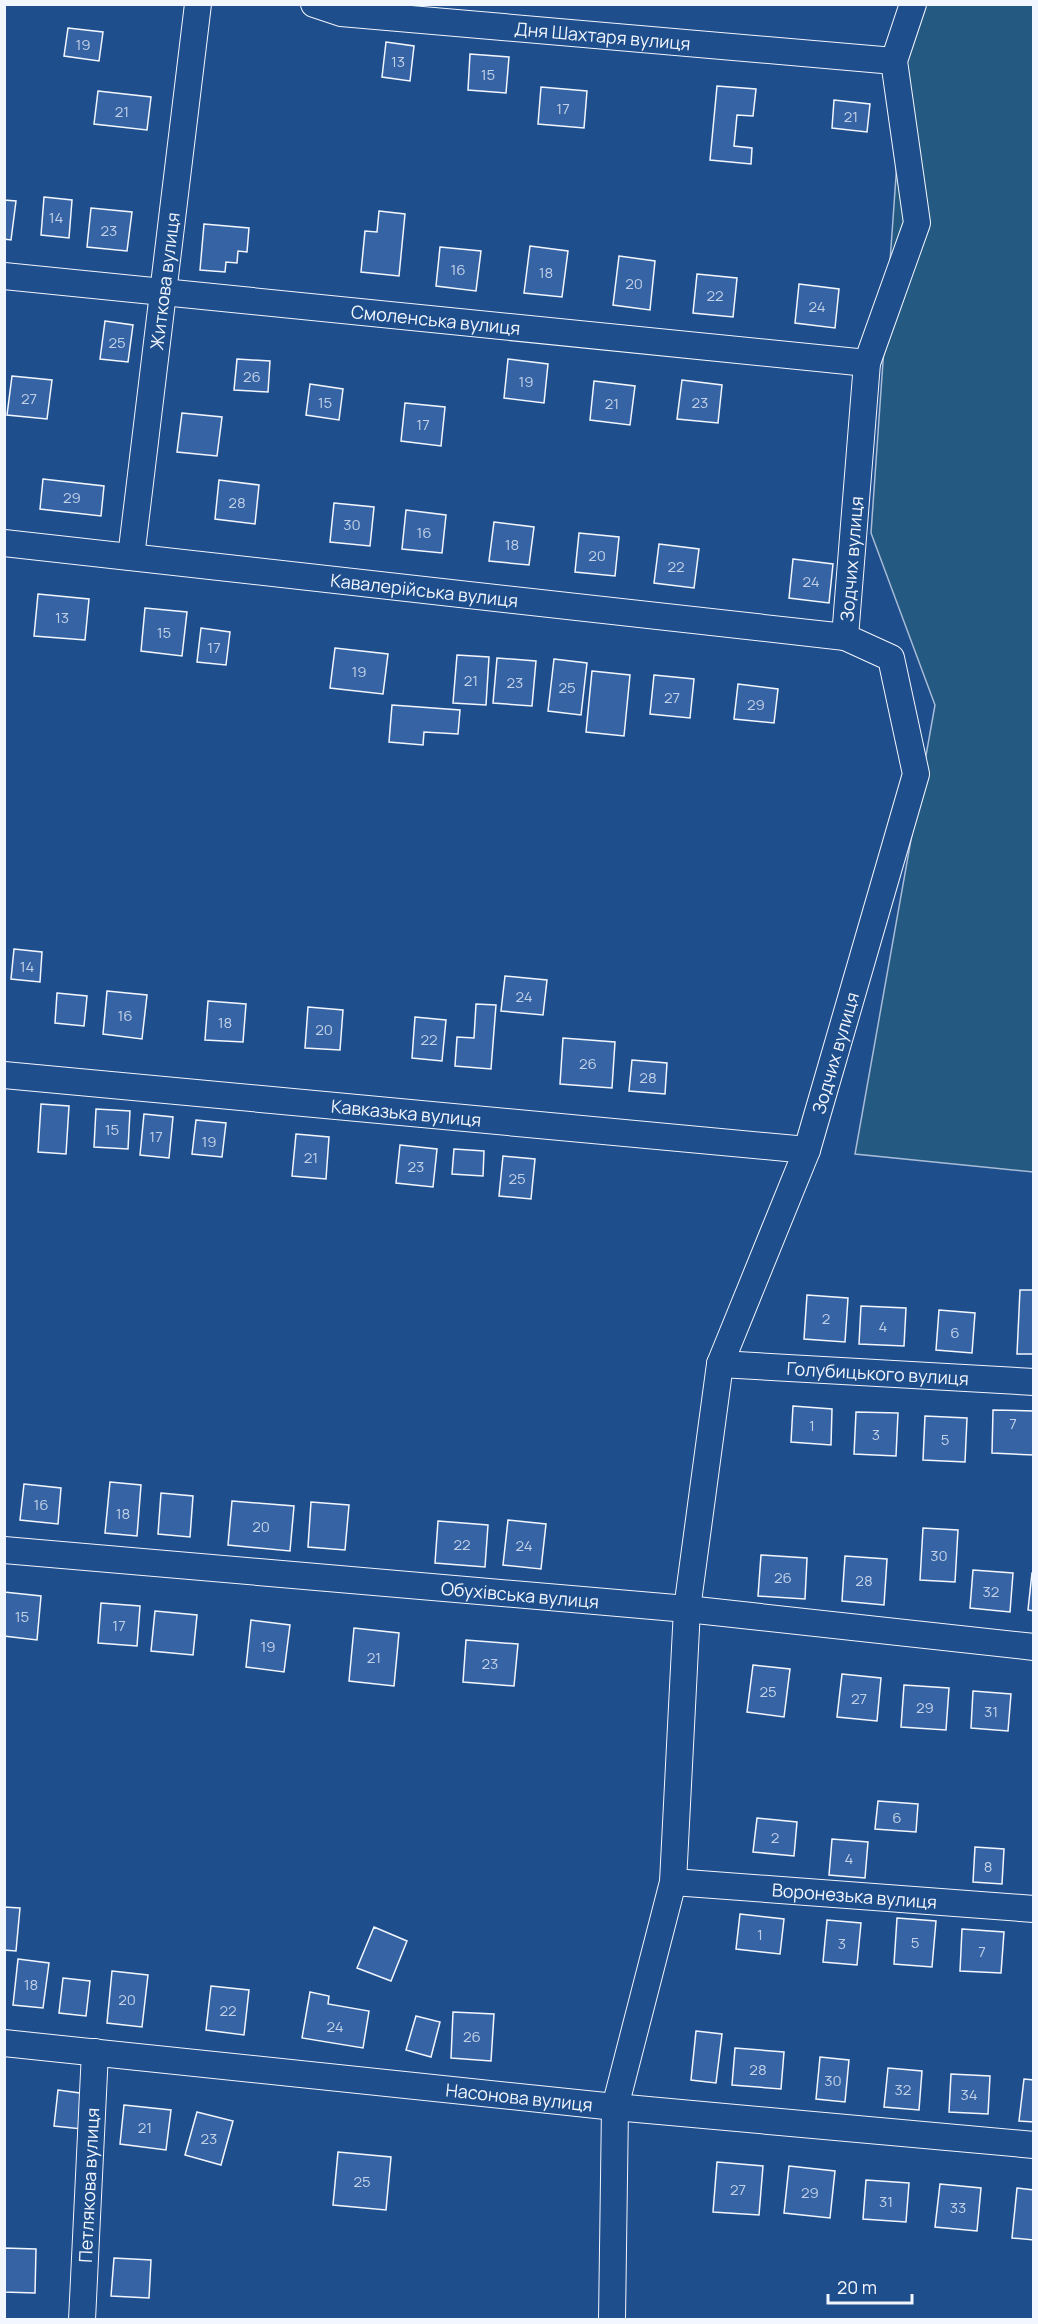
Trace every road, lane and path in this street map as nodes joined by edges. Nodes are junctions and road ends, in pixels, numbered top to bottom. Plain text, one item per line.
1 (198, 4) edge
2 (314, 4) edge
3 (913, 4) edge
4 (894, 61) junction
5 (4, 276) edge
6 (163, 292) junction
7 (867, 363) junction
8 (4, 543) edge
9 (131, 557) junction
10 (845, 637) junction
11 (4, 1075) edge
12 (807, 1150) junction
13 (720, 1364) junction
14 (1034, 1382) edge
15 (4, 1551) edge
16 (687, 1609) junction
17 (1034, 1647) edge
18 (673, 1882) junction
19 (1034, 1910) edge
20 (4, 2043) edge
21 (95, 2052) junction
22 (615, 2107) junction
23 (1034, 2145) edge
24 (82, 2319) edge
25 (612, 2319) edge

1 - 6 street, Житкова вулиця
2 - 4 street, Дня Шахтаря вулиця
3 - 4 street, Зодчих вулиця
4 - 7 street, Зодчих вулиця
5 - 6 street, Смоленська вулиця
6 - 7 street, Смоленська вулиця
6 - 9 street, Житкова вулиця
7 - 10 street, Зодчих вулиця
8 - 9 street, Кавалерійська вулиця
9 - 10 street, Кавалерійська вулиця
10 - 12 street, Зодчих вулиця
11 - 12 street, Кавказька вулиця
12 - 13 street
13 - 14 street, Голубицького вулиця
13 - 16 street
15 - 16 street, Обухівська вулиця
16 - 17 street, Обухівська вулиця
16 - 18 street
18 - 19 street, Воронезька вулиця
18 - 22 street
20 - 21 street, Насонова вулиця
21 - 22 street, Насонова вулиця
21 - 24 street, Петлякова вулиця
22 - 23 street, Насонова вулиця
22 - 25 street

